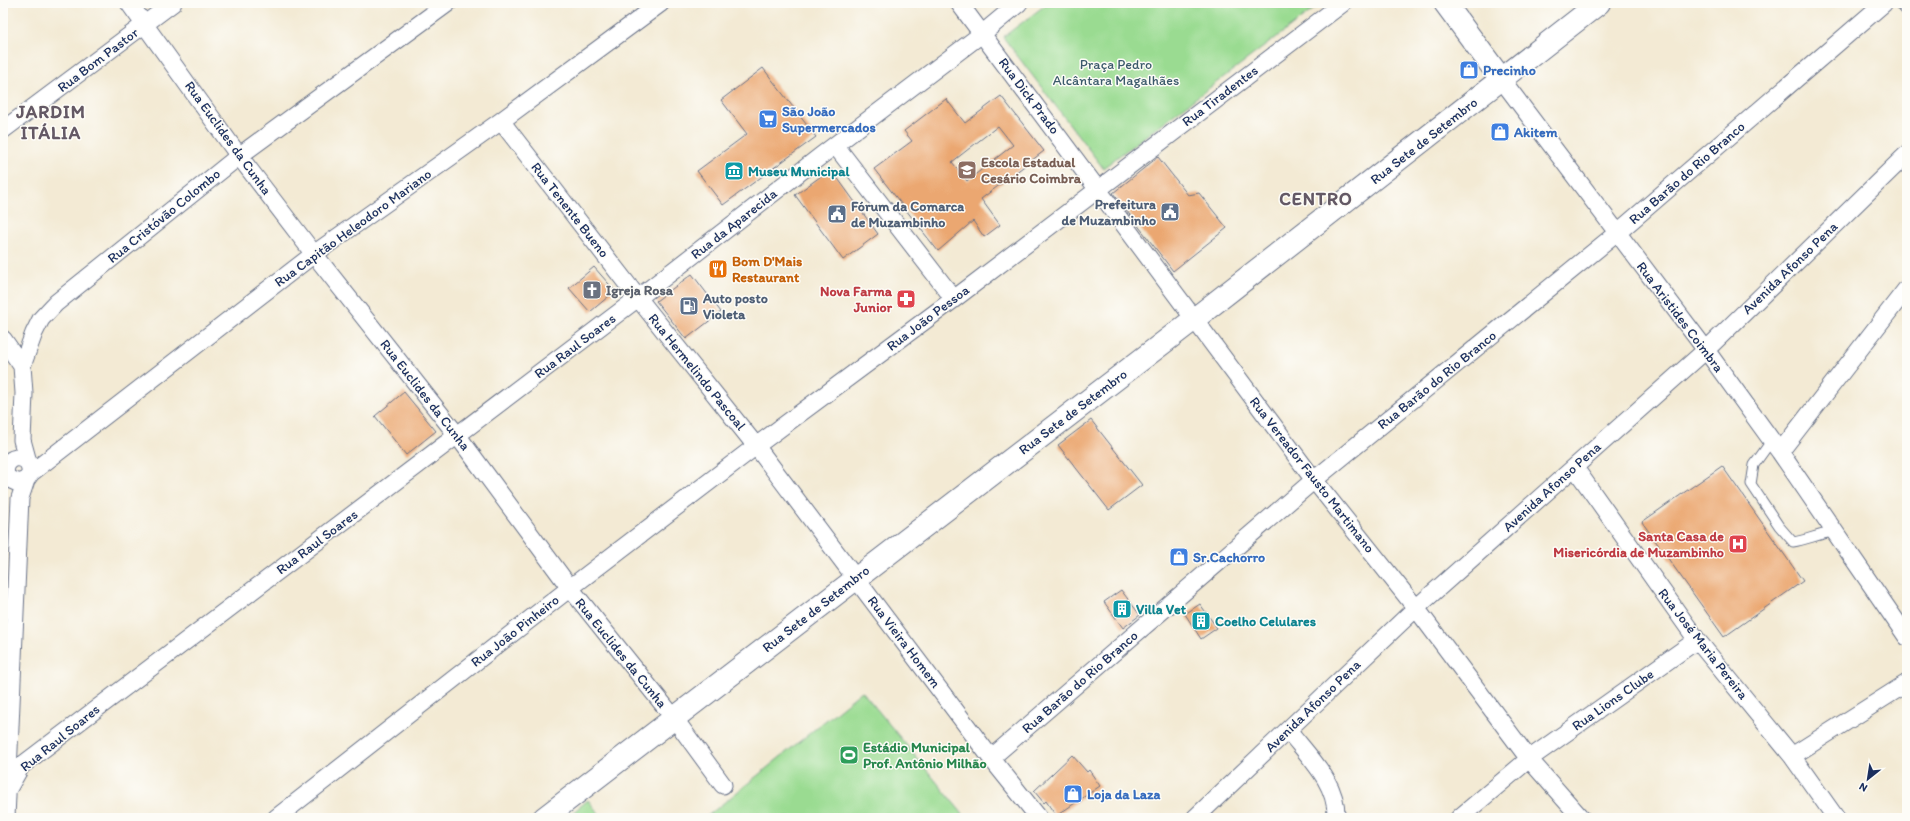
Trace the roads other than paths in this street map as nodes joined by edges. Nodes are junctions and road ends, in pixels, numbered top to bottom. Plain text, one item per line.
1 (129, 3) edge
2 (173, 3) edge
3 (448, 3) edge
4 (661, 3) edge
5 (959, 3) edge
6 (1019, 3) edge
7 (1343, 3) edge
8 (1445, 3) edge
9 (1599, 3) edge
10 (1884, 3) edge
11 (1905, 3) edge
12 (1907, 6) edge
13 (145, 24) junction
14 (983, 33) junction
15 (1502, 80) junction
16 (502, 122) junction
17 (3, 130) edge
18 (835, 145) junction
19 (1907, 154) edge
20 (239, 156) junction
21 (1098, 189) junction
22 (1617, 233) junction
23 (314, 254) junction
24 (1907, 288) edge
25 (638, 298) junction
26 (954, 299) junction
27 (1193, 320) junction
28 (3, 339) edge
29 (1706, 350) junction
30 (22, 366) junction
31 (458, 435) junction
32 (756, 446) junction
33 (1776, 446) junction
34 (1575, 468) junction
35 (14, 473) edge
36 (1314, 480) junction
37 (1835, 532) junction
38 (856, 578) junction
39 (570, 588) junction
40 (1416, 608) junction
41 (1907, 637) edge
42 (1697, 640) junction
43 (1907, 683) edge
44 (674, 718) junction
45 (1288, 730) junction
46 (1792, 756) junction
47 (992, 758) junction
48 (1529, 759) junction
49 (723, 785) dead end
50 (5, 790) edge
51 (6, 818) edge
52 (276, 818) edge
53 (544, 818) edge
54 (1040, 818) edge
55 (1194, 818) edge
56 (1336, 818) edge
57 (1459, 818) edge
58 (1581, 818) edge
59 (1836, 818) edge

1 - 13 street, Rua Euclides da Cunha
2 - 13 street, Rua Bom Pastor
3 - 20 street, Rua Cristóvão Colombo
4 - 16 street, Rua Capitão Heleodoro Mariano
5 - 14 street, Rua Dick Prado
6 - 14 street
7 - 21 street, Rua Tiradentes
8 - 15 main road, Rua Aristides Coimbra
9 - 15 main road, Rua Sete de Setembro
10 - 22 street, Rua Barão do Rio Branco
11 - 12 street
13 - 17 street, Rua Bom Pastor
13 - 20 street, Rua Euclides da Cunha
14 - 18 street, Rua da Aparecida
14 - 21 street, Rua Dick Prado
15 - 22 street, Rua Aristides Coimbra
15 - 27 main road, Rua Sete de Setembro
16 - 23 street, Rua Capitão Heleodoro Mariano
16 - 25 street, Rua Tenente Bueno
18 - 25 street, Rua da Aparecida
18 - 26 street
19 - 29 street, Avenida Afonso Pena
20 - 23 street, Rua Euclides da Cunha
20 - 30 street, Rua Cristóvão Colombo
21 - 26 street, Rua João Pessoa
21 - 27 street, Rua Vereador Fausto Martimano
22 - 29 street, Rua Aristides Coimbra
22 - 36 street, Rua Barão do Rio Branco
23 - 31 street, Rua Euclides da Cunha
23 - 35 street, Rua Capitão Heleodoro Mariano
24 - 33 street
25 - 31 street, Rua Raul Soares
25 - 32 street, Rua Hermelindo Pascoal
26 - 32 street, Rua João Pessoa
27 - 36 street, Rua Vereador Fausto Martimano
27 - 38 main road, Rua Sete de Setembro
28 - 30 street
29 - 33 street, Rua Aristides Coimbra
29 - 34 street, Avenida Afonso Pena
30 - 35 street
31 - 39 street, Rua Euclides da Cunha
31 - 50 street, Rua Raul Soares
32 - 38 street, Rua Vieira Homem
32 - 39 street, Rua João Pinheiro
33 - 37 street, Rua Aristides Coimbra
33 - 37 lane
34 - 40 street, Avenida Afonso Pena
34 - 42 street, Rua José Maria Pereira
35 - 50 street
36 - 40 street, Rua Vereador Fausto Martimano
36 - 47 street, Rua Barão do Rio Branco
37 - 41 street, Rua Aristides Coimbra
38 - 44 main road, Rua Sete de Setembro
38 - 47 street, Rua Vieira Homem
39 - 44 street, Rua Euclides da Cunha
39 - 52 street, Rua João Pinheiro
40 - 45 street, Avenida Afonso Pena
40 - 48 street, Rua Vereador Fausto Martimano
42 - 46 street, Rua José Maria Pereira
42 - 48 street, Rua Lions Clube
43 - 46 street
44 - 49 street, Rua Euclides da Cunha
44 - 53 main road, Rua Sete de Setembro
45 - 55 street, Avenida Afonso Pena
45 - 56 street
46 - 59 street, Rua José Maria Pereira
47 - 54 street, Rua Vieira Homem
48 - 57 street, Rua Lions Clube
48 - 58 street, Rua Vereador Fausto Martimano
50 - 51 street

